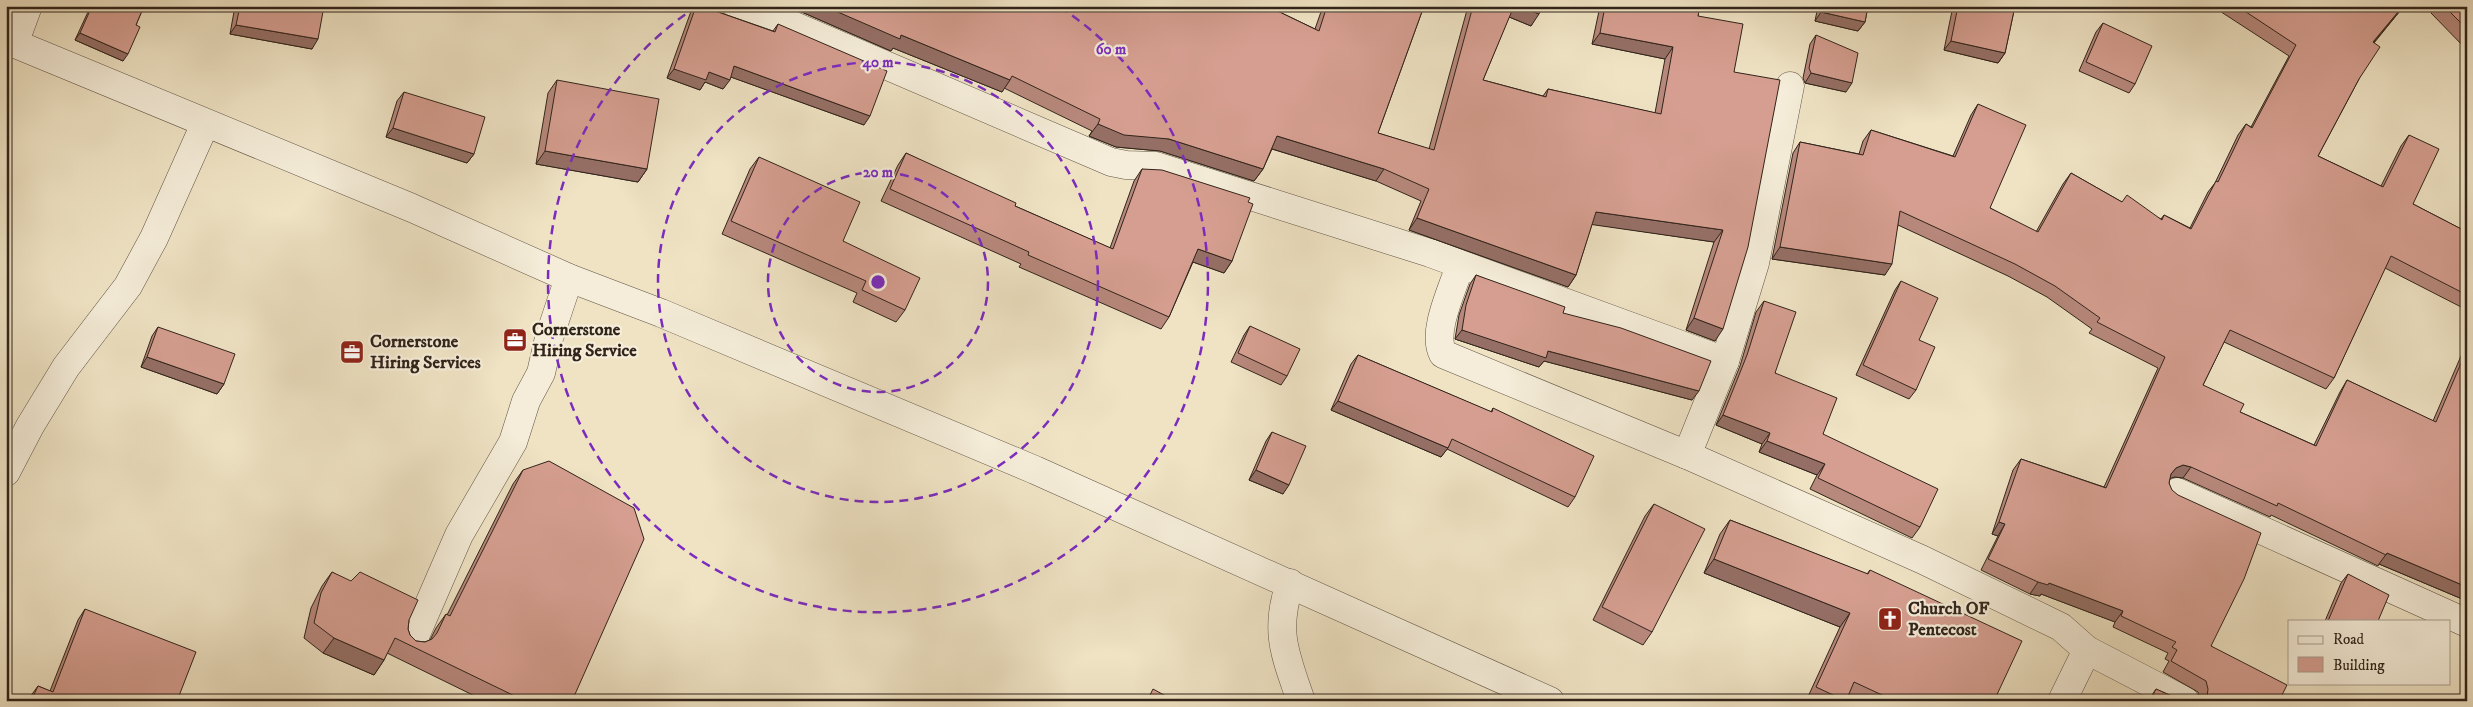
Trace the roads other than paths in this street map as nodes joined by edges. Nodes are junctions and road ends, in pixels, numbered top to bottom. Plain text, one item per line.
1 (28, 6) edge
2 (737, 6) edge
3 (10, 42) edge
4 (1790, 86) dead end
5 (205, 124) junction
6 (1460, 265) junction
7 (569, 278) junction
8 (1725, 361) junction
9 (1687, 455) junction
10 (6, 472) edge
11 (2177, 492) edge
12 (1290, 583) junction
13 (2467, 624) edge
14 (413, 641) edge
15 (2088, 650) junction
16 (1301, 701) edge
17 (1550, 701) edge
18 (2062, 701) edge
19 (2185, 701) edge

1 - 3 street
2 - 6 street
3 - 5 street
4 - 8 street
5 - 7 street
5 - 10 street
6 - 8 street
6 - 9 street
7 - 12 street
7 - 14 street
8 - 9 street
9 - 15 street
11 - 13 street
12 - 16 street
12 - 17 street
15 - 18 street
15 - 19 street

